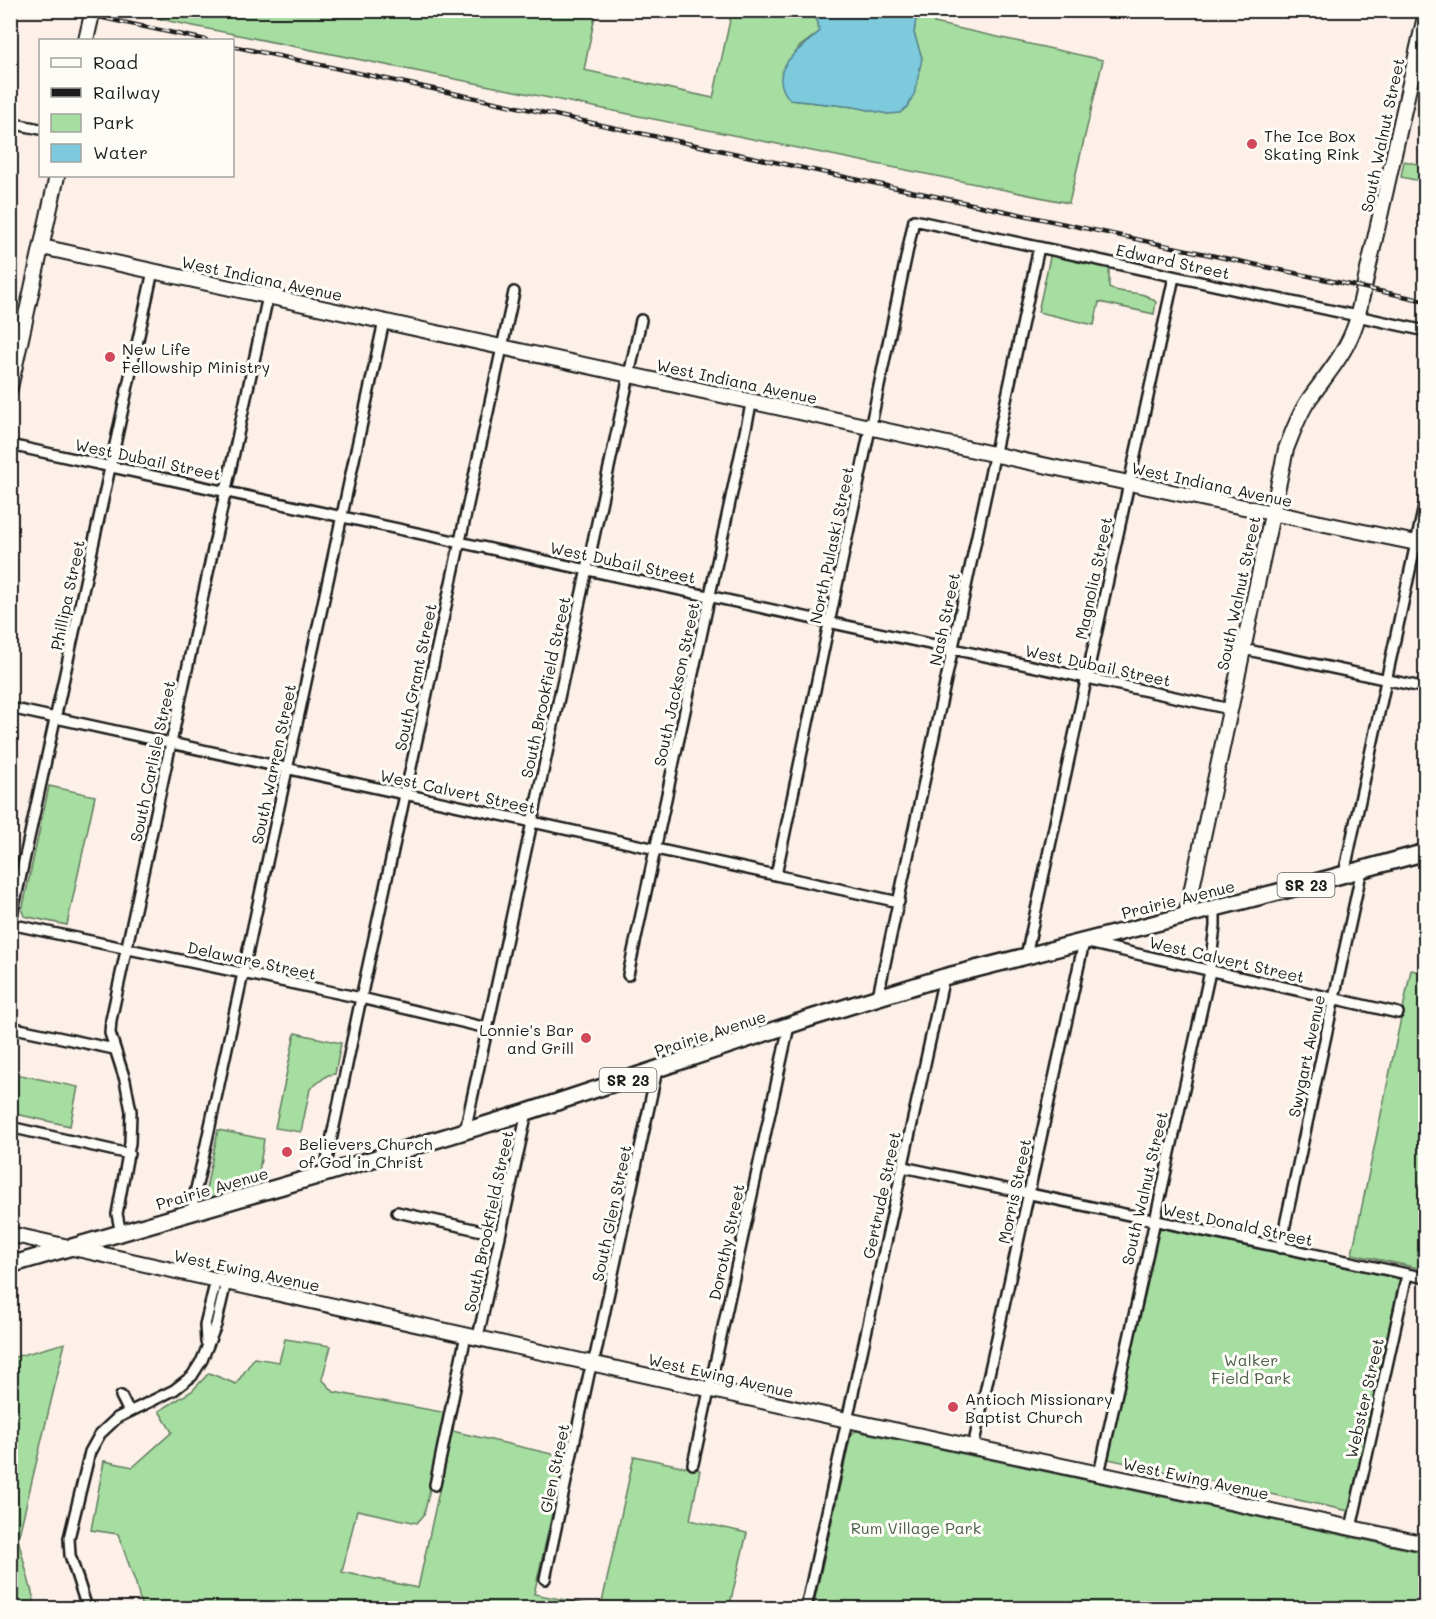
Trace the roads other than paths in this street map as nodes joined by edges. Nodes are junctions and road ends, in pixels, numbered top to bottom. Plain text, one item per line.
1 (93, 10) edge
2 (1425, 12) edge
3 (86, 39) edge
4 (10, 123) edge
5 (39, 129) edge
6 (57, 177) edge
7 (914, 220) joint
8 (42, 247) junction
9 (1039, 247) junction
10 (153, 271) junction
11 (1174, 277) junction
12 (514, 292) dead end
13 (268, 296) junction
14 (1358, 316) junction
15 (641, 320) dead end
16 (384, 321) junction
17 (1425, 331) edge
18 (501, 347) junction
19 (629, 374) junction
20 (10, 388) edge
21 (752, 400) junction
22 (871, 427) junction
23 (10, 445) edge
24 (995, 454) junction
25 (110, 467) junction
26 (1129, 483) junction
27 (225, 491) junction
28 (1425, 497) edge
29 (1272, 513) junction
30 (341, 517) junction
31 (459, 542) junction
32 (1421, 544) edge
33 (586, 570) junction
34 (710, 596) junction
35 (830, 622) junction
36 (953, 649) junction
37 (1243, 649) junction
38 (1087, 678) junction
39 (1386, 680) junction
40 (1425, 688) edge
41 (10, 708) edge
42 (1230, 709) junction
43 (56, 718) junction
44 (171, 743) junction
45 (287, 769) junction
46 (405, 794) junction
47 (531, 822) junction
48 (656, 849) junction
49 (1425, 852) edge
50 (1362, 869) junction
51 (1344, 874) junction
52 (776, 875) junction
53 (898, 902) junction
54 (1215, 909) junction
55 (1186, 916) junction
56 (11, 924) edge
57 (1084, 942) junction
58 (127, 948) junction
59 (1026, 956) junction
60 (1209, 971) junction
61 (242, 975) junction
62 (628, 975) dead end
63 (944, 977) junction
64 (879, 996) junction
65 (360, 998) junction
66 (1334, 999) junction
67 (1398, 1013) dead end
68 (789, 1026) junction
69 (10, 1027) edge
70 (487, 1028) junction
71 (114, 1049) junction
72 (657, 1070) junction
73 (527, 1112) junction
74 (10, 1127) edge
75 (465, 1131) junction
76 (129, 1154) junction
77 (903, 1167) junction
78 (324, 1174) junction
79 (1028, 1194) junction
80 (194, 1212) junction
81 (397, 1212) dead end
82 (1154, 1221) junction
83 (10, 1234) edge
84 (121, 1234) junction
85 (500, 1235) junction
86 (71, 1248) junction
87 (1280, 1248) junction
88 (10, 1265) edge
89 (1407, 1275) junction
90 (1425, 1278) edge
91 (221, 1281) junction
92 (472, 1336) junction
93 (592, 1363) junction
94 (709, 1388) junction
95 (121, 1396) dead end
96 (129, 1412) junction
97 (847, 1420) junction
98 (973, 1447) junction
99 (693, 1464) dead end
100 (1099, 1474) junction
101 (435, 1485) dead end
102 (1351, 1528) junction
103 (1425, 1544) edge
104 (545, 1579) dead end
105 (87, 1608) edge
106 (806, 1608) edge

1 - 3 street
2 - 14 street, South Walnut Street
4 - 5 street
6 - 8 street
7 - 9 street, Edward Street
7 - 22 street, North Pulaski Street
8 - 10 street, West Indiana Avenue
8 - 20 street
9 - 11 street, Edward Street
9 - 24 street, Nash Street
10 - 13 street, West Indiana Avenue
10 - 25 street, Phillipa Street
11 - 14 street, Edward Street
11 - 26 street, Magnolia Street
12 - 18 street, South Grant Street
13 - 16 street, West Indiana Avenue
13 - 27 street, South Carlisle Street
14 - 17 street, Edward Street
14 - 29 street, South Walnut Street
15 - 19 street, South Brookfield Street
16 - 18 street, West Indiana Avenue
16 - 30 street, South Warren Street
18 - 19 street, West Indiana Avenue
18 - 31 street, South Grant Street
19 - 21 street, West Indiana Avenue
19 - 33 street, South Brookfield Street
21 - 22 street, West Indiana Avenue
21 - 34 street, South Jackson Street
22 - 24 street, West Indiana Avenue
22 - 35 street, North Pulaski Street
23 - 25 street, West Dubail Street
24 - 26 street, West Indiana Avenue
24 - 36 street, Nash Street
25 - 27 street, West Dubail Street
25 - 43 street, Phillipa Street
26 - 29 street, West Indiana Avenue
26 - 38 street, Magnolia Street
27 - 30 street, West Dubail Street
27 - 44 street, South Carlisle Street
28 - 32 street
29 - 32 street, West Indiana Avenue
29 - 37 street, South Walnut Street
30 - 31 street, West Dubail Street
30 - 45 street, South Warren Street
31 - 33 street, West Dubail Street
31 - 46 street, South Grant Street
32 - 39 street
33 - 34 street, West Dubail Street
33 - 47 street, South Brookfield Street
34 - 35 street, West Dubail Street
34 - 48 street, South Jackson Street
35 - 36 street, West Dubail Street
35 - 52 street, North Pulaski Street
36 - 38 street, West Dubail Street
36 - 53 street, Nash Street
37 - 39 street
37 - 42 street, South Walnut Street
38 - 42 street, West Dubail Street
38 - 59 street, Magnolia Street
39 - 40 street
39 - 51 street
41 - 43 street, West Calvert Street
42 - 55 street, South Walnut Street
43 - 44 street, West Calvert Street
43 - 56 street, Phillipa Street
44 - 45 street, West Calvert Street
44 - 58 street, South Carlisle Street
45 - 46 street, West Calvert Street
45 - 61 street, South Warren Street
46 - 47 street, West Calvert Street
46 - 65 street, South Grant Street
47 - 48 street, West Calvert Street
47 - 70 street, South Brookfield Street
48 - 52 street, West Calvert Street
48 - 62 street, South Jackson Street
49 - 50 main road, Prairie Avenue / SR 23
50 - 51 main road, Prairie Avenue / SR 23
50 - 66 street, Swygart Avenue
51 - 54 main road, Prairie Avenue / SR 23
52 - 53 street, West Calvert Street
53 - 64 street, Nash Street
54 - 55 main road, Prairie Avenue / SR 23
54 - 60 street, South Walnut Street
55 - 57 main road, Prairie Avenue / SR 23
56 - 58 street, Delaware Street
57 - 59 main road, Prairie Avenue / SR 23
57 - 60 street, West Calvert Street
57 - 79 street, Morris Street
58 - 61 street, Delaware Street
58 - 71 street, South Carlisle Street
59 - 63 main road, Prairie Avenue / SR 23
60 - 66 street, West Calvert Street
60 - 82 street, South Walnut Street
61 - 65 street, Delaware Street
61 - 80 street, South Warren Street
63 - 64 main road, Prairie Avenue / SR 23
63 - 77 street, Gertrude Street
64 - 68 main road, Prairie Avenue / SR 23
65 - 70 street, Delaware Street
65 - 78 street, South Grant Street
66 - 67 street, West Calvert Street
66 - 87 street, Swygart Avenue
68 - 72 main road, Prairie Avenue / SR 23
68 - 94 street, Dorothy Street
69 - 71 street
70 - 75 street, South Brookfield Street
71 - 76 street, South Carlisle Street
72 - 73 main road, Prairie Avenue / SR 23
72 - 93 street, South Glen Street
73 - 75 main road, Prairie Avenue / SR 23
73 - 85 street, South Brookfield Street
74 - 76 street
75 - 78 main road, Prairie Avenue / SR 23
76 - 84 street, South Carlisle Street
77 - 79 street, West Donald Street
77 - 97 street, Gertrude Street
78 - 80 main road, Prairie Avenue / SR 23
79 - 82 street, West Donald Street
79 - 98 street, Morris Street
80 - 84 main road, Prairie Avenue / SR 23
81 - 85 street
82 - 87 street, West Donald Street
82 - 100 street, South Walnut Street
83 - 86 street, West Ewing Avenue
84 - 86 main road, Prairie Avenue / SR 23
85 - 92 street, South Brookfield Street
86 - 88 main road, Prairie Avenue / SR 23
86 - 91 street, West Ewing Avenue
87 - 89 street, West Donald Street
89 - 90 street, West Donald Street
89 - 102 street, Webster Street
91 - 92 street, West Ewing Avenue
91 - 96 street
92 - 93 street, West Ewing Avenue
92 - 101 street, South Brookfield Street
93 - 94 street, West Ewing Avenue
93 - 104 street, Glen Street
94 - 97 street, West Ewing Avenue
94 - 99 street, Dorothy Street
95 - 96 street
96 - 105 street
97 - 98 street, West Ewing Avenue
97 - 106 street, Gertrude Street
98 - 100 street, West Ewing Avenue
100 - 102 street, West Ewing Avenue
102 - 103 street, West Ewing Avenue

